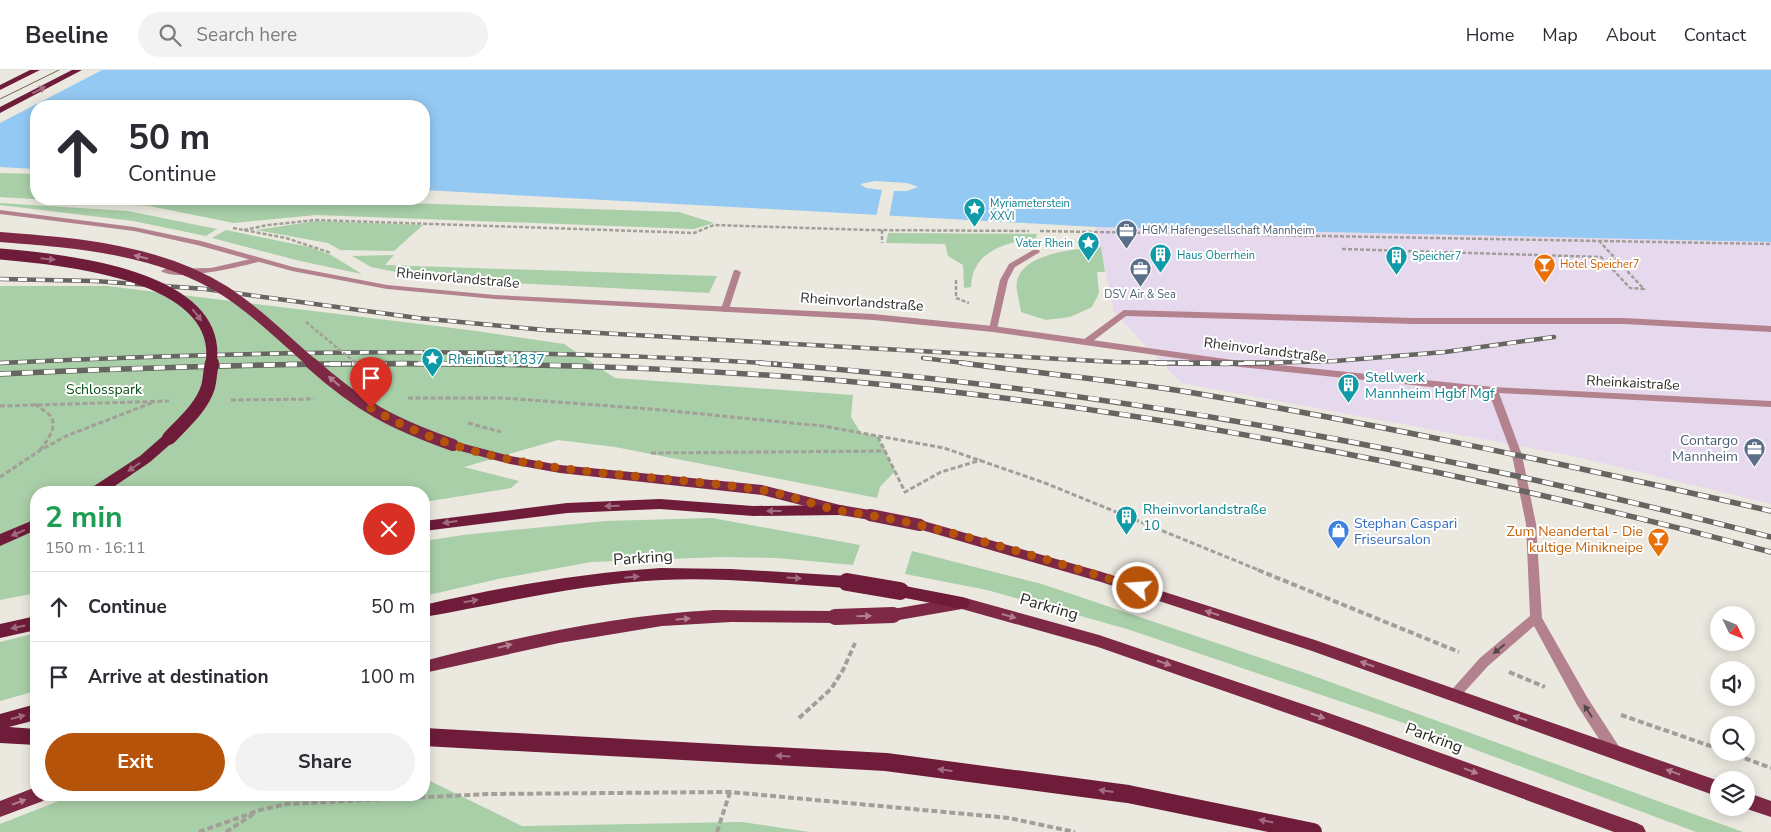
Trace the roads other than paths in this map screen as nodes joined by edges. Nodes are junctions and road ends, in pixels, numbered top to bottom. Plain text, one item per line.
1 (36, 70) edge
2 (78, 70) edge
3 (0, 88) edge
4 (0, 110) edge
5 (0, 212) edge
6 (0, 237) edge
7 (1036, 252) dead end
8 (0, 254) edge
9 (256, 260) junction
10 (165, 271) dead end
11 (737, 272) dead end
12 (725, 309) junction
13 (1771, 329) edge
14 (993, 330) junction
15 (1086, 342) junction
16 (1493, 390) junction
17 (1771, 404) edge
18 (105, 486) edge
19 (840, 510) junction
20 (430, 525) edge
21 (30, 527) edge
22 (0, 540) edge
23 (962, 602) junction
24 (430, 610) edge
25 (1536, 618) junction
26 (30, 624) edge
27 (0, 631) edge
28 (430, 665) edge
29 (1453, 695) junction
30 (30, 714) edge
31 (0, 722) edge
32 (0, 735) edge
33 (30, 737) edge
34 (430, 737) edge
35 (1615, 752) junction
36 (1710, 786) edge
37 (30, 798) edge
38 (1755, 803) edge
39 (0, 809) edge
40 (1771, 809) edge
41 (1313, 832) edge
42 (1637, 832) edge

1 - 3 highway
4 -> 2 highway
5 - 9 street, Rheinvorlandstraße
19 -> 6 main road, bridge
7 - 14 street
8 -> 18 highway, bridge
9 - 10 street
9 - 12 street, Rheinvorlandstraße
11 - 12 street
12 - 14 street, Rheinvorlandstraße
13 - 15 street
14 - 15 street, Rheinvorlandstraße
15 - 16 street, Rheinvorlandstraße
16 - 17 street, Rheinkaistraße
16 - 25 street
19 -> 20 highway
29 -> 19 main road, bridge
21 -> 22 highway
24 -> 23 highway, Parkring, bridge
28 -> 23 main road, bridge
23 -> 42 main road, Parkring
25 -> 29 street
35 -> 25 street
26 -> 27 highway
35 -> 29 main road
31 -> 30 highway
32 - 33 highway
41 -> 34 highway, bridge
36 -> 35 main road
39 -> 37 main road
38 - 40 main road

